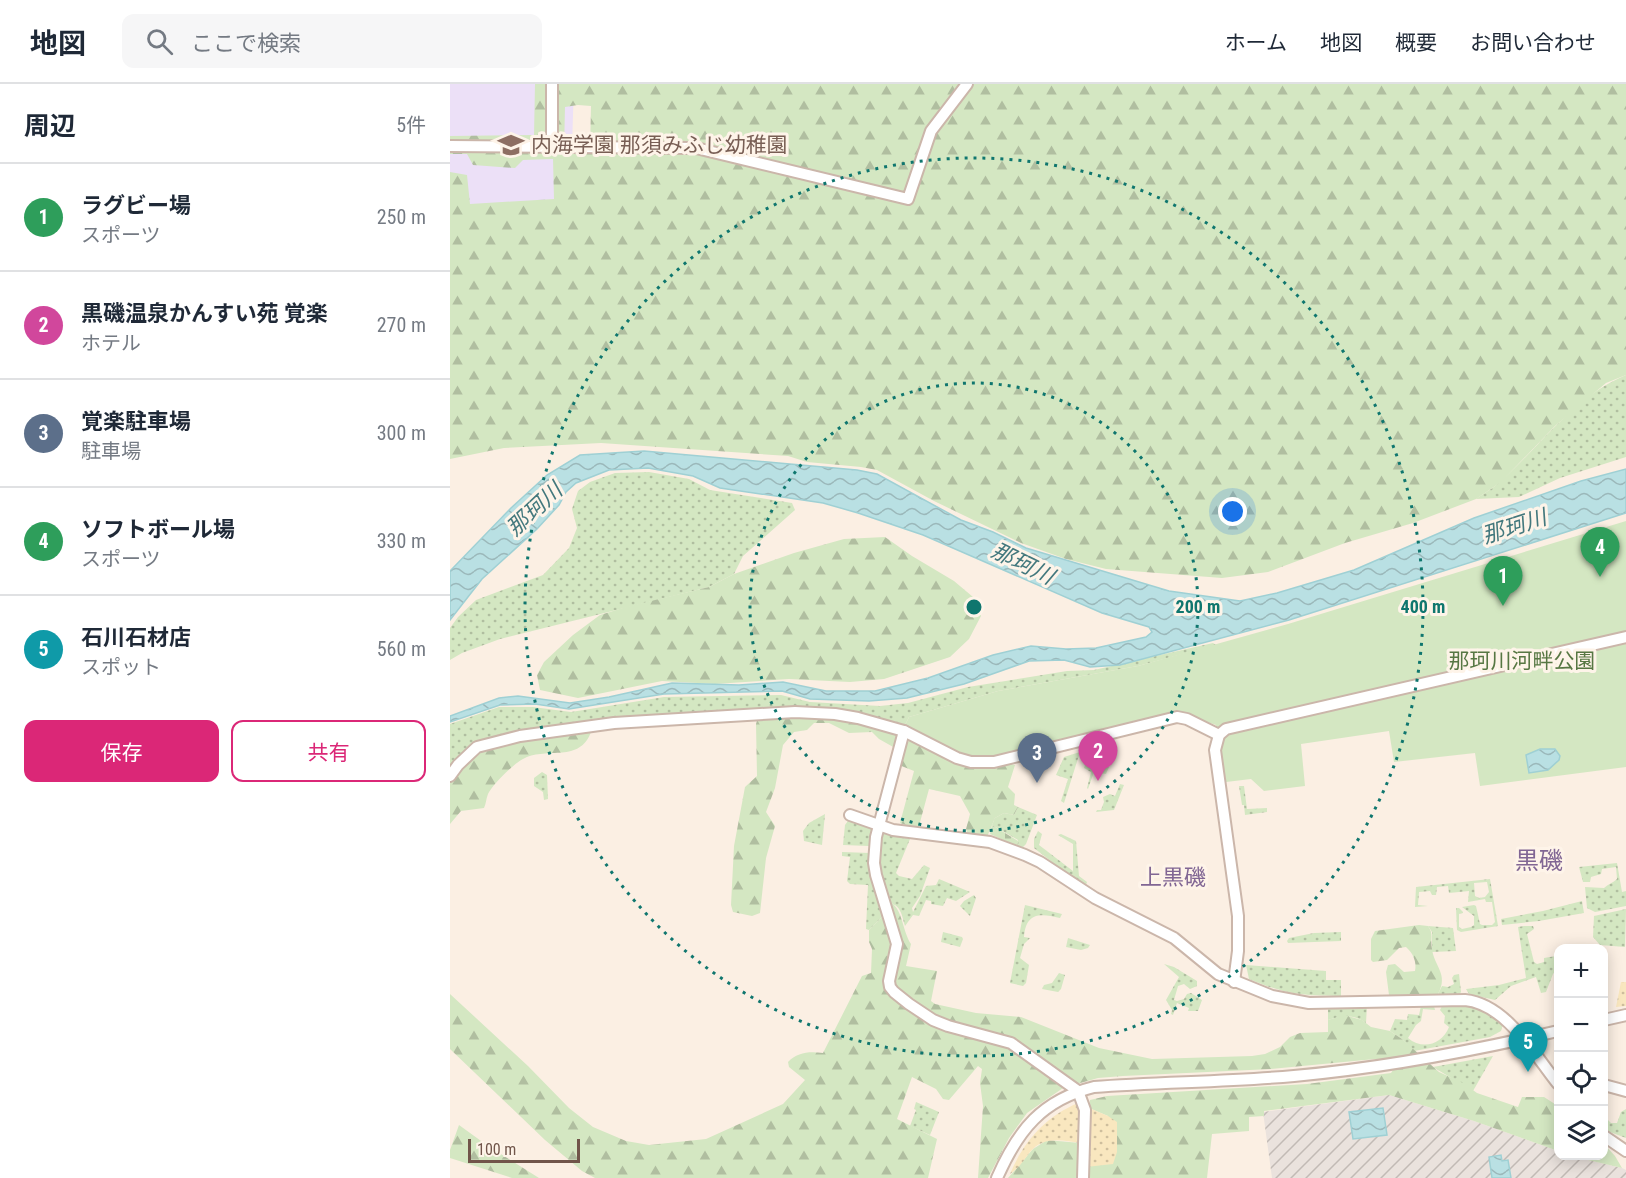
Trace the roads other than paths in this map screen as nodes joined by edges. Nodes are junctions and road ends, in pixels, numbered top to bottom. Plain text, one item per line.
1 (552, 84) edge
2 (967, 84) edge
3 (450, 146) edge
4 (552, 146) junction
5 (1626, 637) edge
6 (904, 731) junction
7 (1219, 735) junction
8 (450, 777) edge
9 (850, 815) dead end
10 (879, 826) junction
11 (1234, 982) junction
12 (1626, 1015) edge
13 (1608, 1019) edge
14 (1554, 1032) edge
15 (1522, 1039) junction
16 (1554, 1079) edge
17 (1608, 1086) edge
18 (1078, 1091) junction
19 (1626, 1091) edge
20 (1608, 1139) edge
21 (1626, 1151) edge
22 (997, 1178) edge
23 (1083, 1178) edge

1 - 4 street
2 - 4 street
3 - 4 street
5 - 7 street
6 - 7 street
6 - 8 street
6 - 10 street
7 - 11 street
9 - 10 street
10 - 11 street
10 - 18 street
11 - 15 street
12 - 13 street
14 - 15 street
15 - 16 street
15 - 18 street
17 - 19 street
18 - 22 street
18 - 23 street
20 - 21 street

